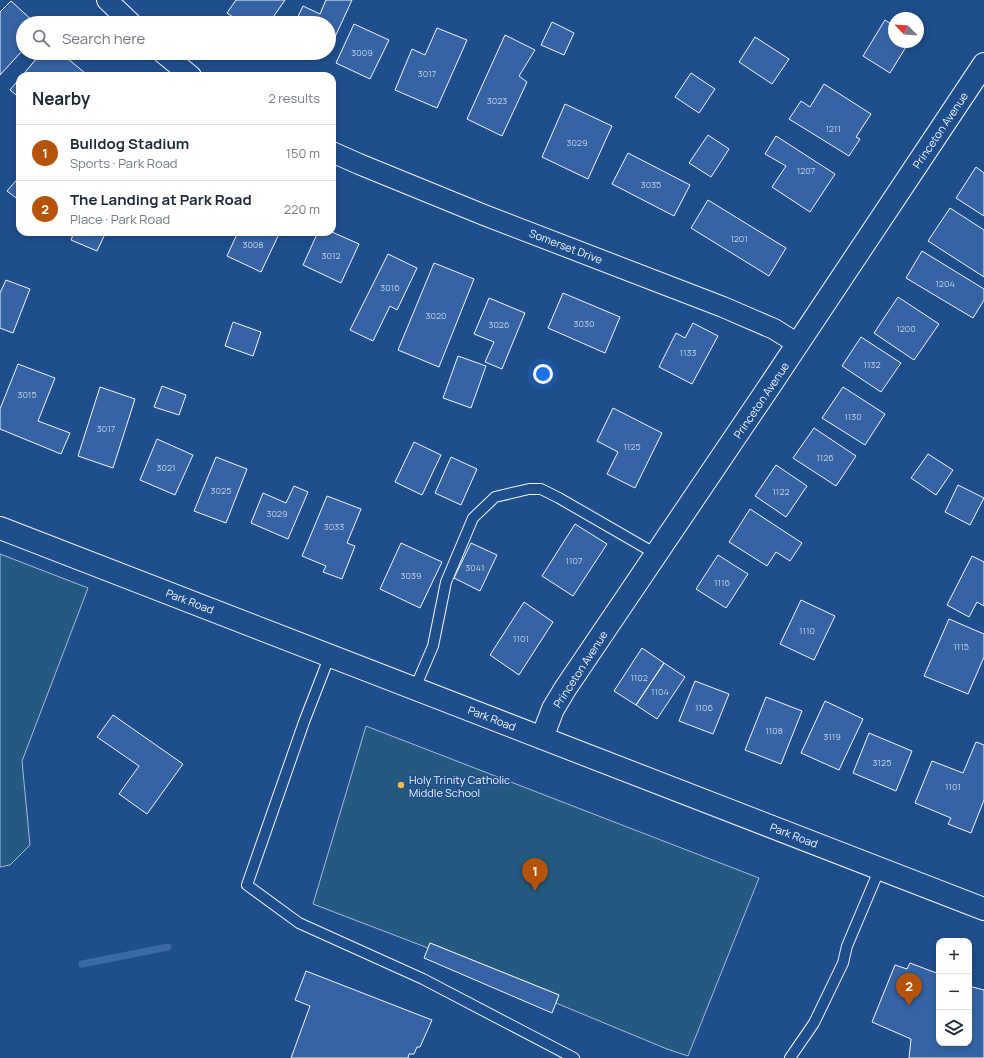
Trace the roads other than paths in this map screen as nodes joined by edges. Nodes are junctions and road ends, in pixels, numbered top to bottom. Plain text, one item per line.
1 (107, 0) edge
2 (124, 16) edge
3 (172, 60) edge
4 (984, 64) edge
5 (186, 72) edge
6 (336, 154) edge
7 (798, 344) junction
8 (0, 528) edge
9 (656, 554) junction
10 (330, 655) junction
11 (415, 688) junction
12 (542, 738) junction
13 (880, 868) junction
14 (984, 907) edge
15 (574, 1058) edge
16 (790, 1058) edge

1 - 2 street
3 - 5 street
4 - 7 main road, Princeton Avenue
6 - 7 street, Somerset Drive
7 - 9 main road, Princeton Avenue
8 - 10 main road, Park Road
9 - 11 lane
9 - 12 main road, Princeton Avenue
10 - 11 main road, Park Road
10 - 15 lane
11 - 12 main road, Park Road
12 - 13 main road, Park Road
13 - 14 main road, Park Road
13 - 16 lane

